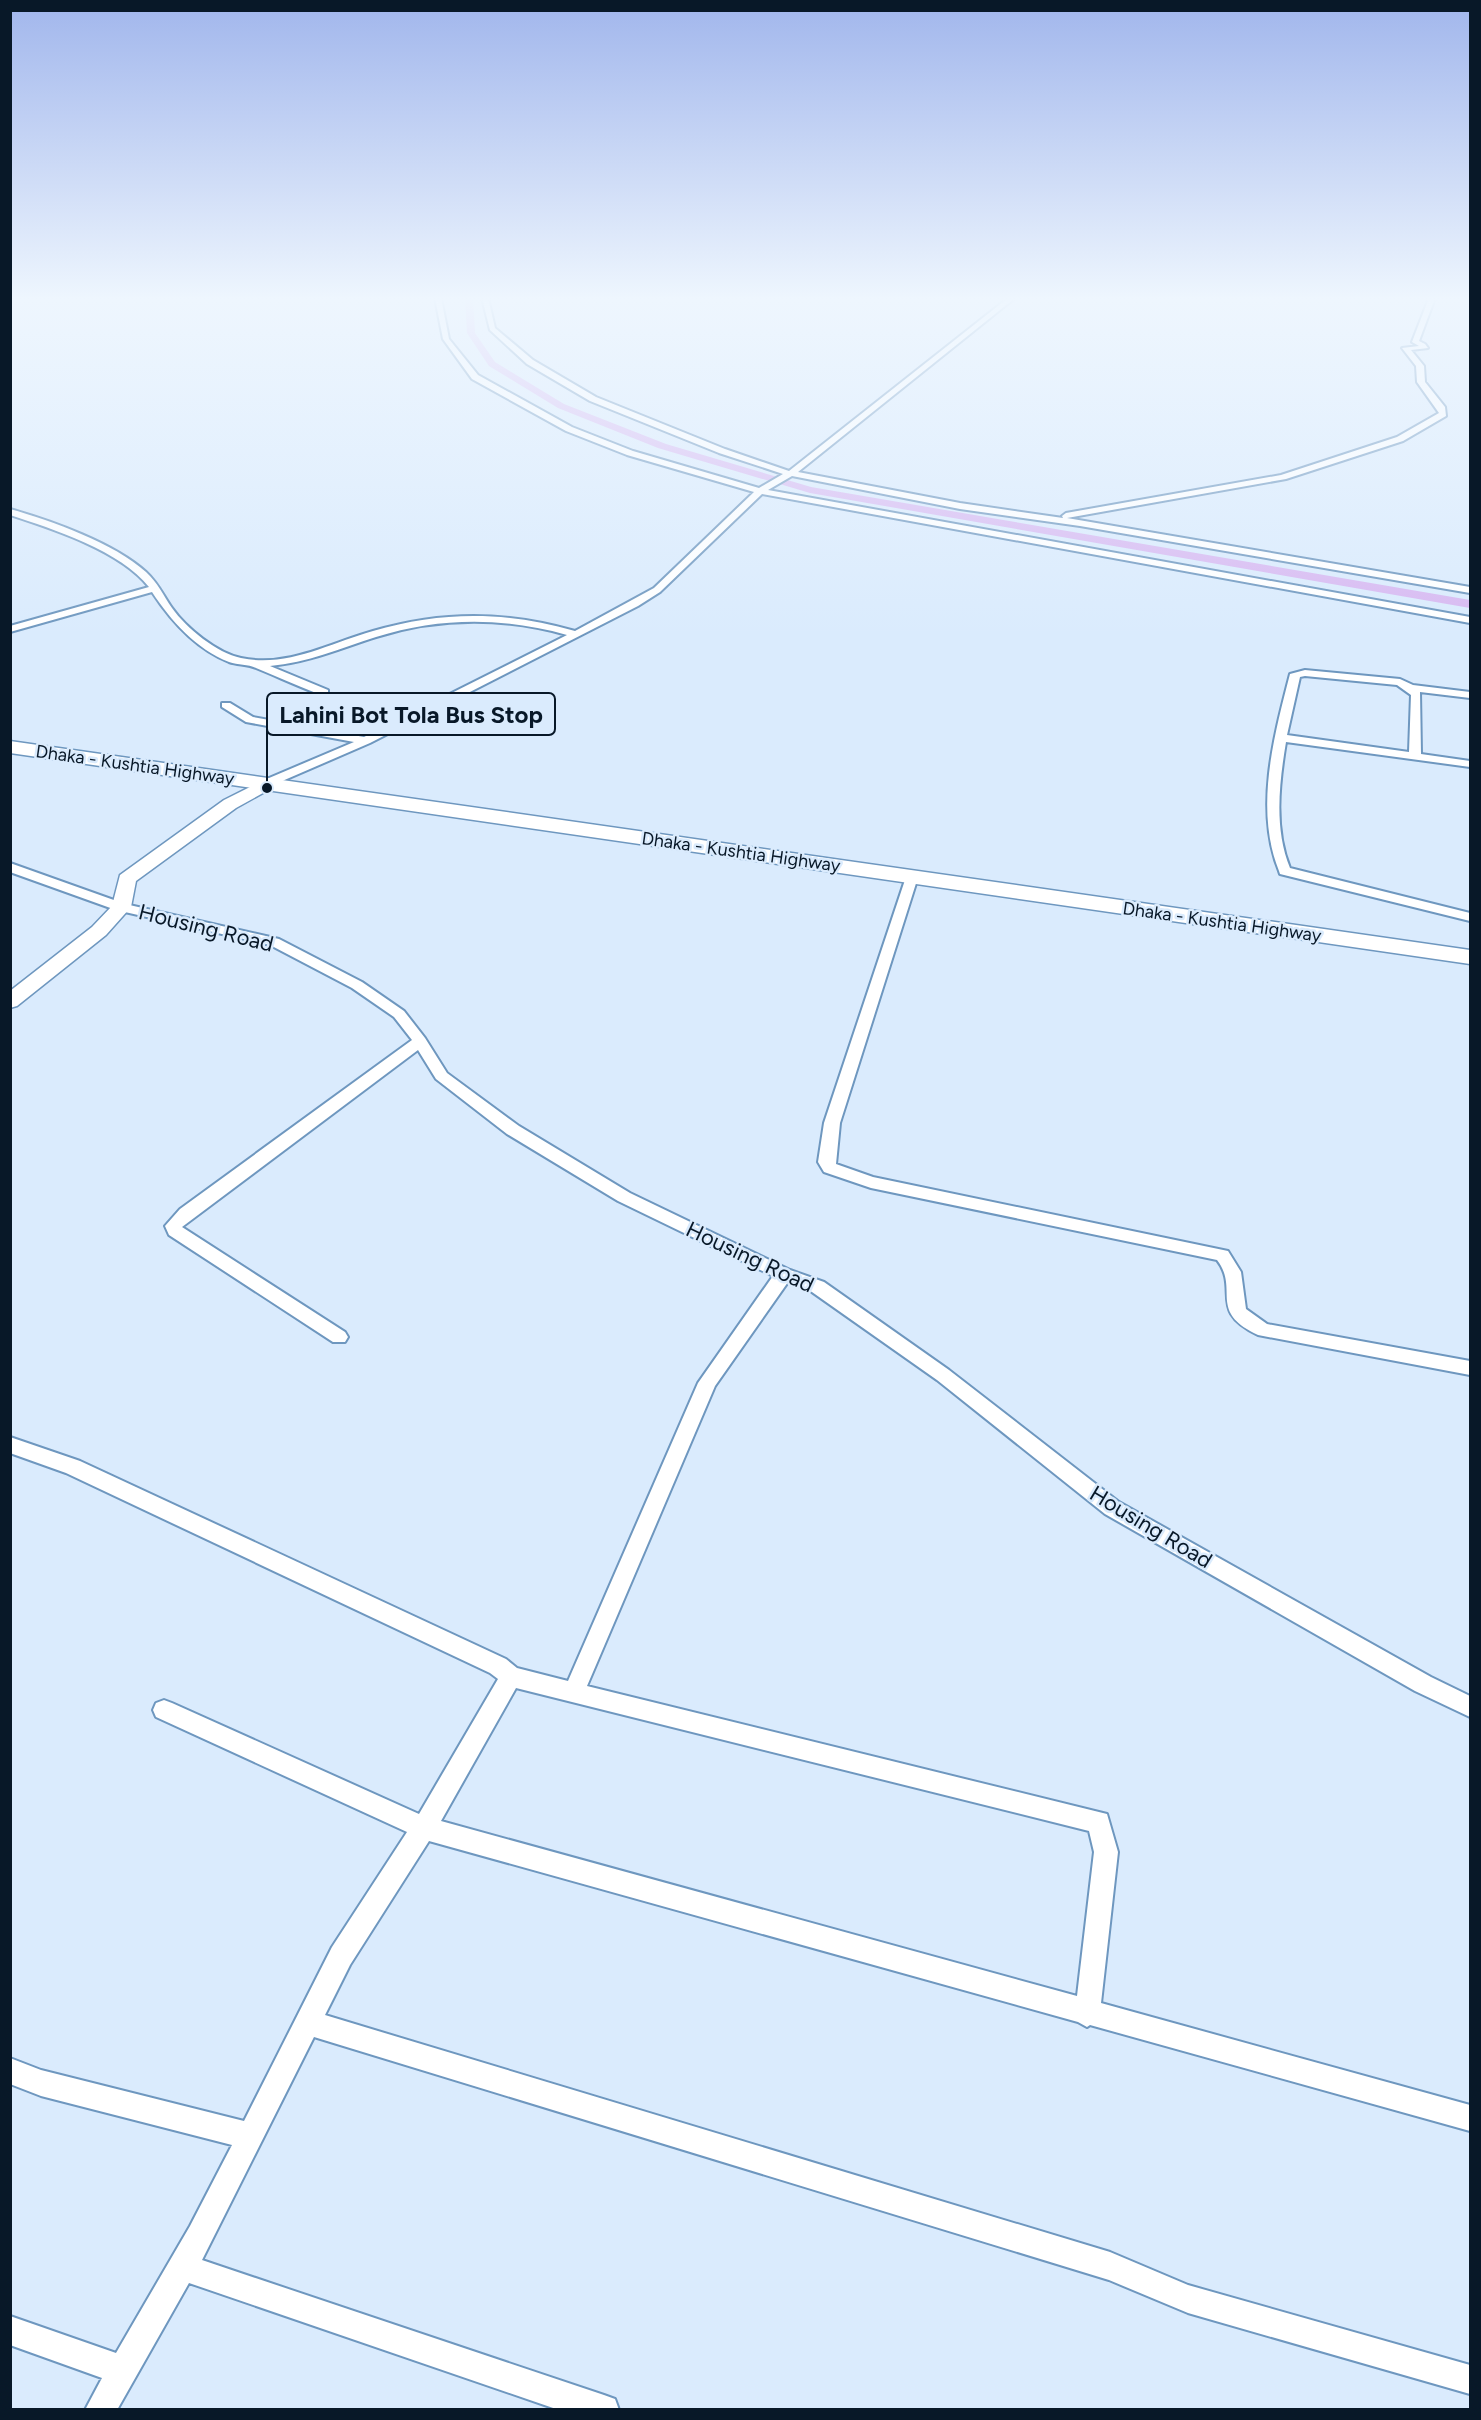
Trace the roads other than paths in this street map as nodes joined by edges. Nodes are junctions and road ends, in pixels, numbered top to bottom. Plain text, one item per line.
1 (536, 411) edge
2 (622, 411) edge
3 (870, 411) edge
4 (1442, 411) edge
5 (788, 473) junction
6 (760, 491) junction
7 (10, 512) edge
8 (1051, 519) junction
9 (156, 588) junction
10 (1470, 590) edge
11 (1470, 620) edge
12 (10, 629) edge
13 (574, 634) junction
14 (255, 662) junction
15 (1410, 687) junction
16 (1470, 695) edge
17 (307, 703) dead end
18 (226, 705) dead end
19 (1281, 738) junction
20 (366, 741) junction
21 (10, 747) edge
22 (1415, 756) junction
23 (1470, 764) edge
24 (266, 784) junction
25 (10, 867) edge
26 (912, 877) junction
27 (121, 907) junction
28 (1470, 917) edge
29 (1470, 957) edge
30 (10, 1002) edge
31 (420, 1041) junction
32 (784, 1274) junction
33 (339, 1337) dead end
34 (1470, 1368) edge
35 (10, 1444) edge
36 (511, 1677) junction
37 (574, 1690) junction
38 (1470, 1707) edge
39 (164, 1710) dead end
40 (424, 1828) junction
41 (1087, 2014) junction
42 (308, 2023) junction
43 (10, 2071) edge
44 (1470, 2118) edge
45 (250, 2136) junction
46 (182, 2267) junction
47 (10, 2330) edge
48 (122, 2370) junction
49 (1470, 2380) edge
50 (100, 2409) edge
51 (604, 2409) edge

1 - 6 street
2 - 5 street
3 - 5 street
4 - 8 street
5 - 6 street
5 - 8 street
6 - 11 street
6 - 13 street
7 - 9 street
8 - 10 street
9 - 12 street
9 - 14 street
13 - 14 street
13 - 20 street
14 - 17 street
15 - 16 street
15 - 19 street
15 - 22 street
18 - 20 street
19 - 22 street
19 - 28 street
20 - 24 street
21 - 24 main road, Dhaka - Kushtia Highway
22 - 23 street
24 - 26 main road, Dhaka - Kushtia Highway
24 - 27 main road
25 - 27 street, Housing Road
26 - 29 main road, Dhaka - Kushtia Highway
26 - 34 street
27 - 30 main road
27 - 31 street, Housing Road
31 - 32 street, Housing Road
31 - 33 street
32 - 37 street
32 - 38 street, Housing Road
35 - 36 street
36 - 37 street
36 - 40 street
37 - 41 street
39 - 40 street
40 - 41 street
40 - 42 street
41 - 44 street
42 - 45 street
42 - 49 street
43 - 45 street
45 - 46 street
46 - 48 street
46 - 51 street
47 - 48 street
48 - 50 street

